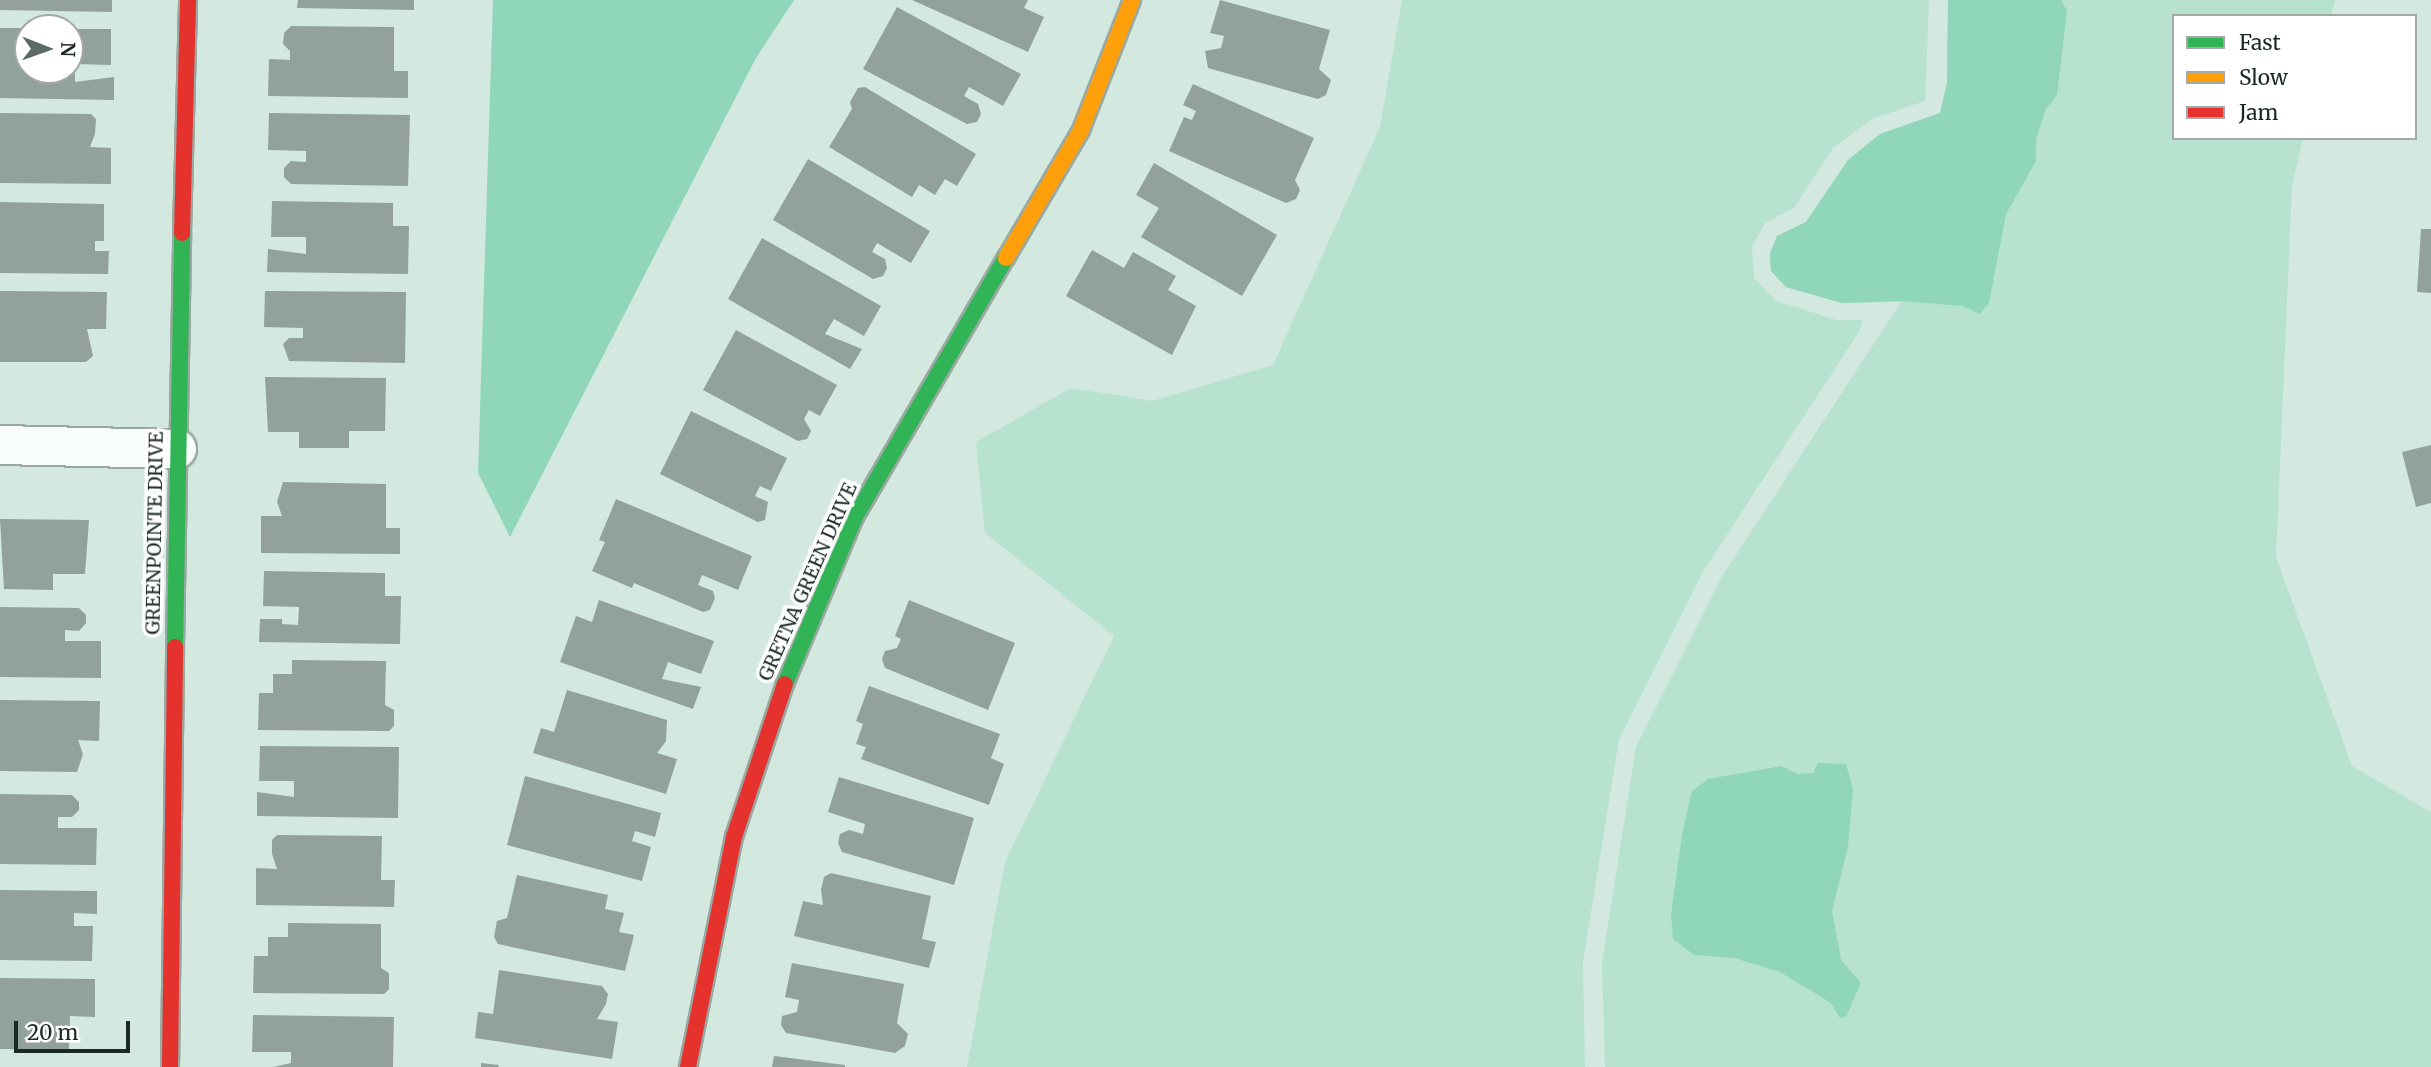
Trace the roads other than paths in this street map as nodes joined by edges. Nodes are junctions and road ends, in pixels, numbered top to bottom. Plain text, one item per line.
1 (188, 0) edge
2 (1132, 0) edge
3 (0, 445) edge
4 (177, 449) junction
5 (170, 1067) edge
6 (688, 1067) edge

1 - 4 street, GREENPOINTE DRIVE
2 - 6 street, GRETNA GREEN DRIVE
3 - 4 street
4 - 5 street, GREENPOINTE DRIVE

